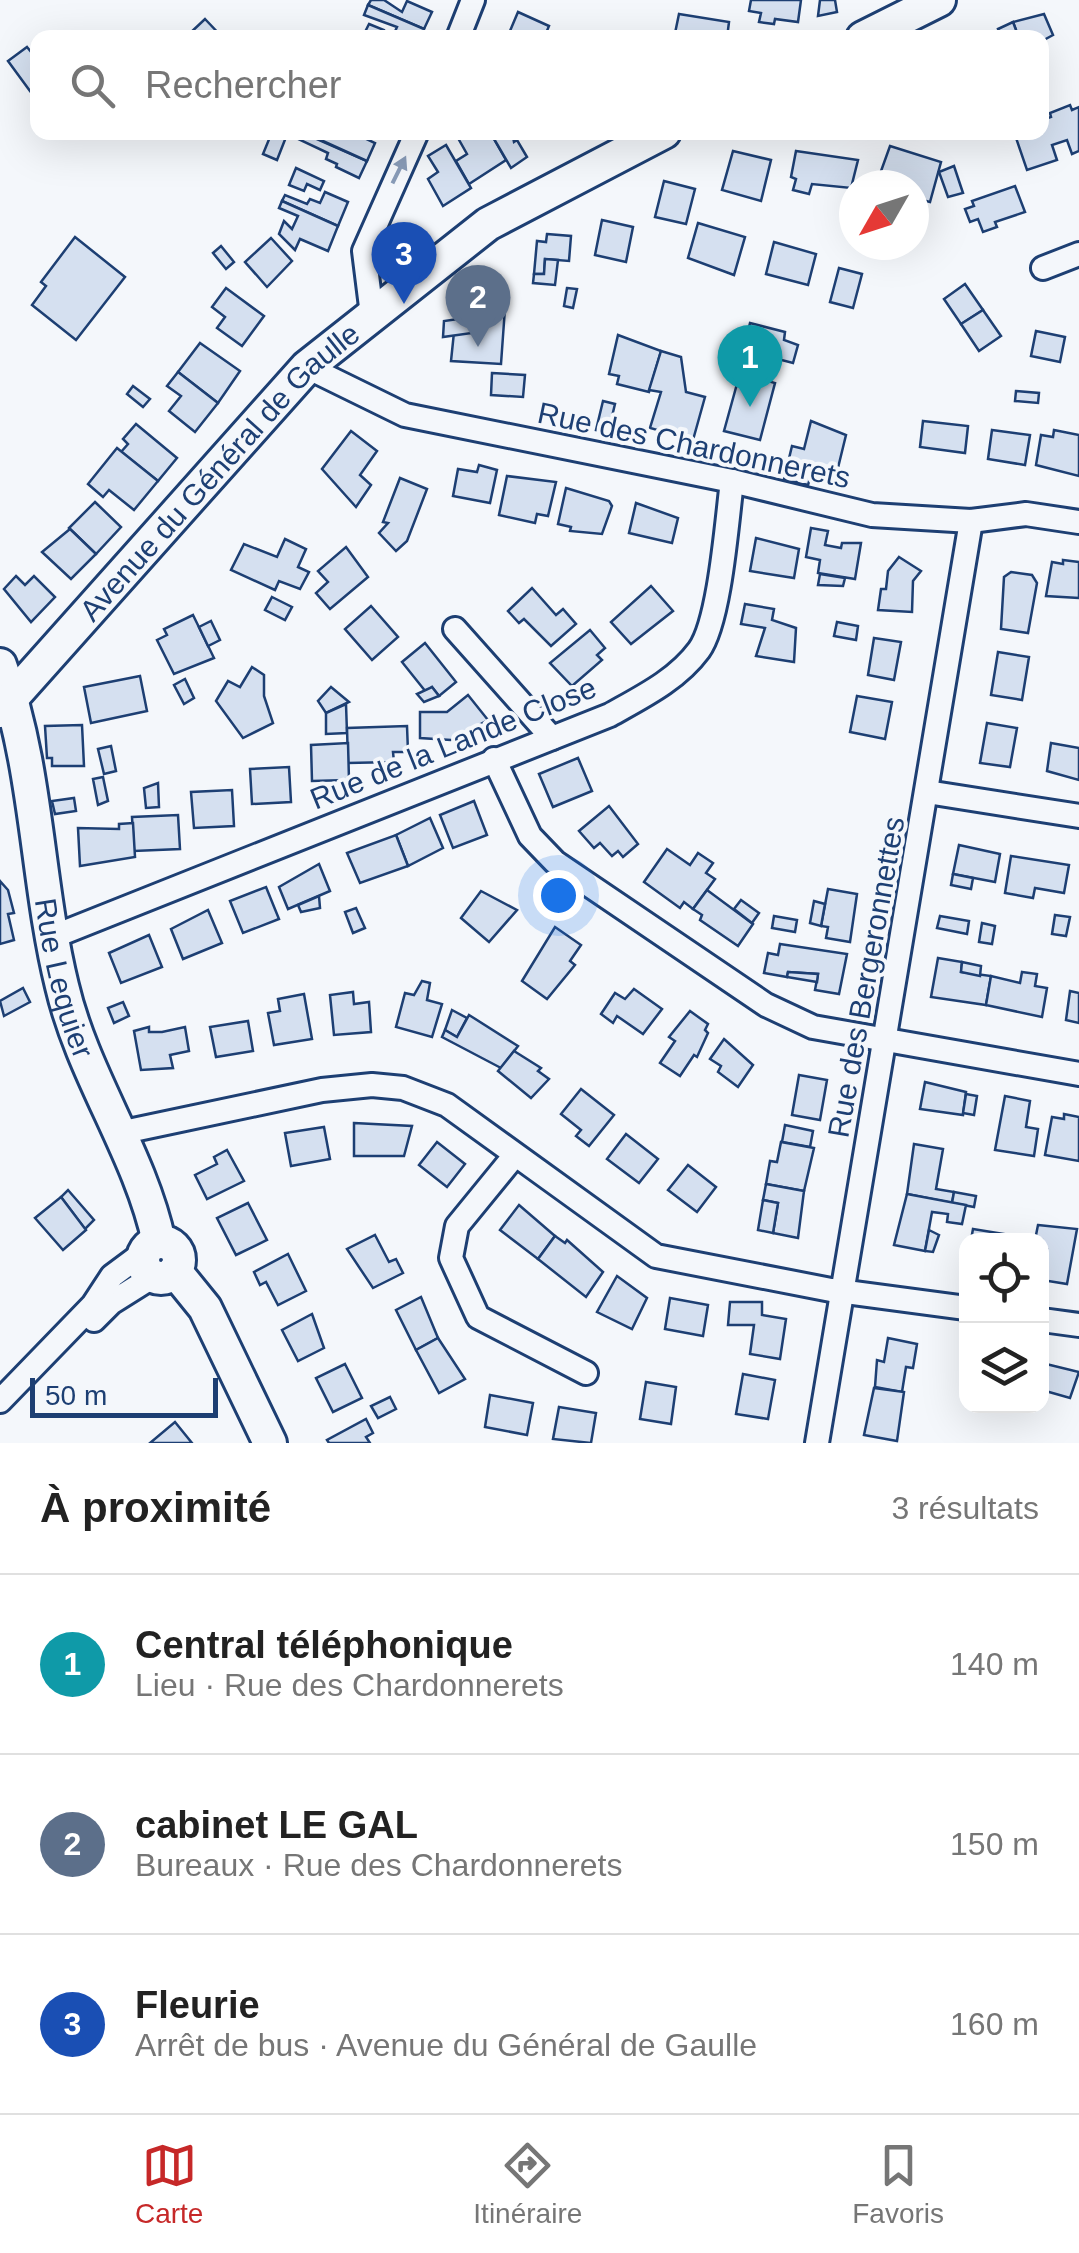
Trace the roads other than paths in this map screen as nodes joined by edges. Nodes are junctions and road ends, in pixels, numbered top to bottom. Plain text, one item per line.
1 (473, 0) edge
2 (939, 0) edge
3 (461, 30) edge
4 (878, 30) edge
5 (414, 140) edge
6 (649, 140) edge
7 (1079, 254) edge
8 (1044, 268) dead end
9 (372, 314) junction
10 (308, 367) junction
11 (732, 480) junction
12 (971, 522) junction
13 (1079, 522) edge
14 (455, 630) dead end
15 (0, 665) edge
16 (7, 706) edge
17 (552, 738) junction
18 (494, 759) junction
19 (928, 792) junction
20 (1079, 816) edge
21 (55, 936) junction
22 (884, 1041) junction
23 (1079, 1074) edge
24 (118, 1133) junction
25 (515, 1155) junction
26 (159, 1260) junction
27 (845, 1290) junction
28 (959, 1307) edge
29 (1049, 1321) edge
30 (1079, 1325) edge
31 (586, 1373) dead end
32 (0, 1401) edge
33 (0, 1415) edge
34 (270, 1443) edge
35 (818, 1443) edge

1 - 3 street
2 - 4 street
9 -> 5 street
6 - 9 street, Avenue du Général de Gaulle
7 - 8 street
9 - 10 street, Avenue du Général de Gaulle
10 - 11 street, Rue des Chardonnerets
10 - 16 street, Avenue du Général de Gaulle
11 - 12 street, Rue des Chardonnerets
11 - 17 street, Rue de la Lande Close
12 - 13 street, Rue des Chardonnerets
12 - 19 street, Rue des Bergeronnettes
14 - 17 street
15 - 16 street, Rue Lequier
16 - 21 street, Rue Lequier
17 - 18 street, Rue de la Lande Close
18 - 21 street, Rue de la Lande Close
18 - 22 street
19 - 20 street
19 - 22 street, Rue des Bergeronnettes
21 - 24 street, Rue Lequier
22 - 23 street
22 - 27 street, Rue des Bergeronnettes
24 - 25 street
24 - 26 street, Rue Lequier
25 - 27 street
25 - 31 street
26 - 32 street
26 - 33 street
26 - 34 street, Rue Lequier
27 - 28 street
27 - 35 street, Rue des Bergeronnettes
29 - 30 street

